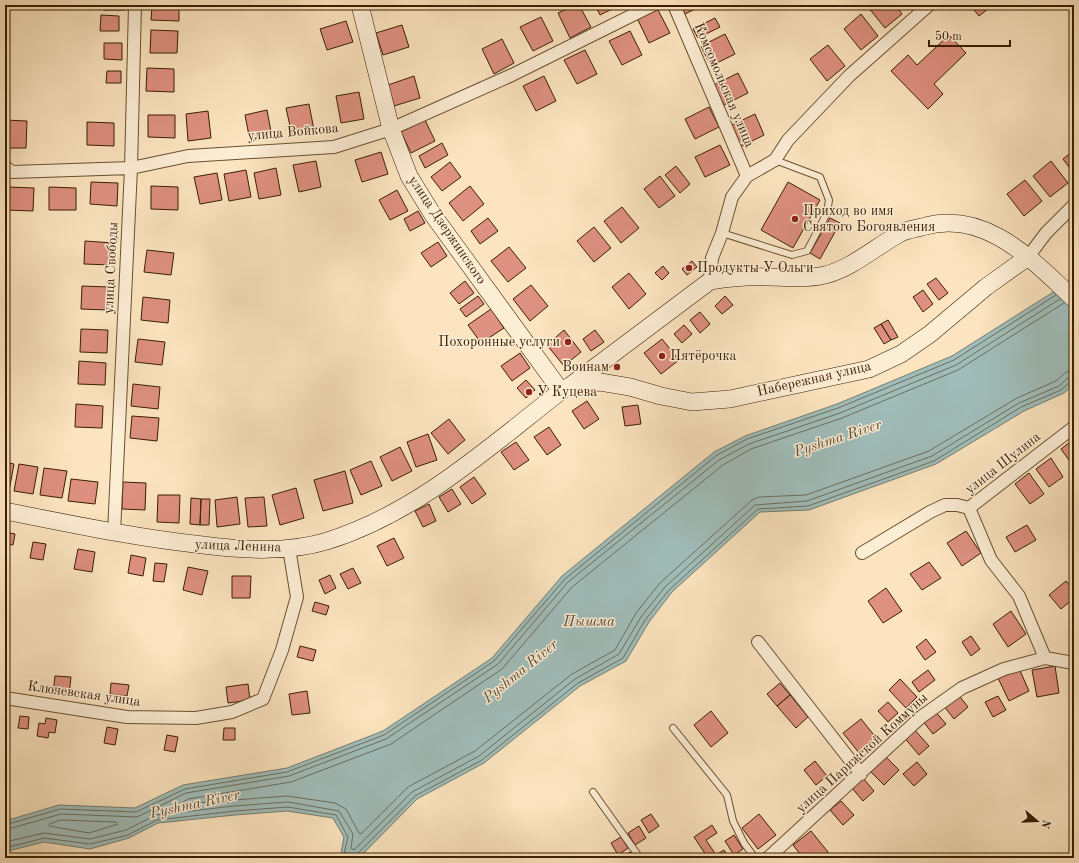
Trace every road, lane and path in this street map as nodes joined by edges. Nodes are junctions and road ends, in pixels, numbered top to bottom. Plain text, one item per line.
1 (135, 5) edge
2 (360, 5) edge
3 (653, 5) edge
4 (674, 5) edge
5 (929, 5) edge
6 (390, 129) junction
7 (775, 160) junction
8 (5, 167) edge
9 (131, 168) junction
10 (747, 176) junction
11 (1074, 205) edge
12 (722, 233) junction
13 (1028, 257) junction
14 (710, 281) junction
15 (1074, 299) edge
16 (566, 388) junction
17 (1074, 427) edge
18 (969, 508) junction
19 (5, 511) edge
20 (114, 533) junction
21 (289, 548) junction
22 (862, 553) dead end
23 (758, 642) dead end
24 (1045, 658) junction
25 (1074, 663) edge
26 (5, 698) edge
27 (673, 728) dead end
28 (861, 774) junction
29 (593, 792) dead end
30 (640, 858) edge
31 (755, 858) edge
32 (768, 858) edge

1 - 9 street, улица Свободы
2 - 6 main road, улица Дзержинского
3 - 6 street, улица Войкова
4 - 10 street, Комсомольская улица
5 - 7 street
6 - 9 street, улица Войкова
6 - 16 main road, улица Дзержинского
7 - 10 street
7 - 12 lane
8 - 9 street, улица Войкова
9 - 20 street, улица Свободы
10 - 12 street
11 - 13 street, Набережная улица
12 - 14 street
13 - 14 main road
13 - 15 main road
13 - 16 main road, Набережная улица
14 - 16 main road, улица Ленина
16 - 21 main road, улица Ленина
17 - 18 street, улица Шулина
18 - 22 street, улица Шулина
18 - 24 street
19 - 20 main road, улица Ленина
20 - 21 main road, улица Ленина
21 - 26 street, Ключевская улица
23 - 28 street
24 - 25 street, улица Парижской Коммуны
24 - 28 street, улица Парижской Коммуны
27 - 31 lane
28 - 32 street, улица Парижской Коммуны
29 - 30 lane

